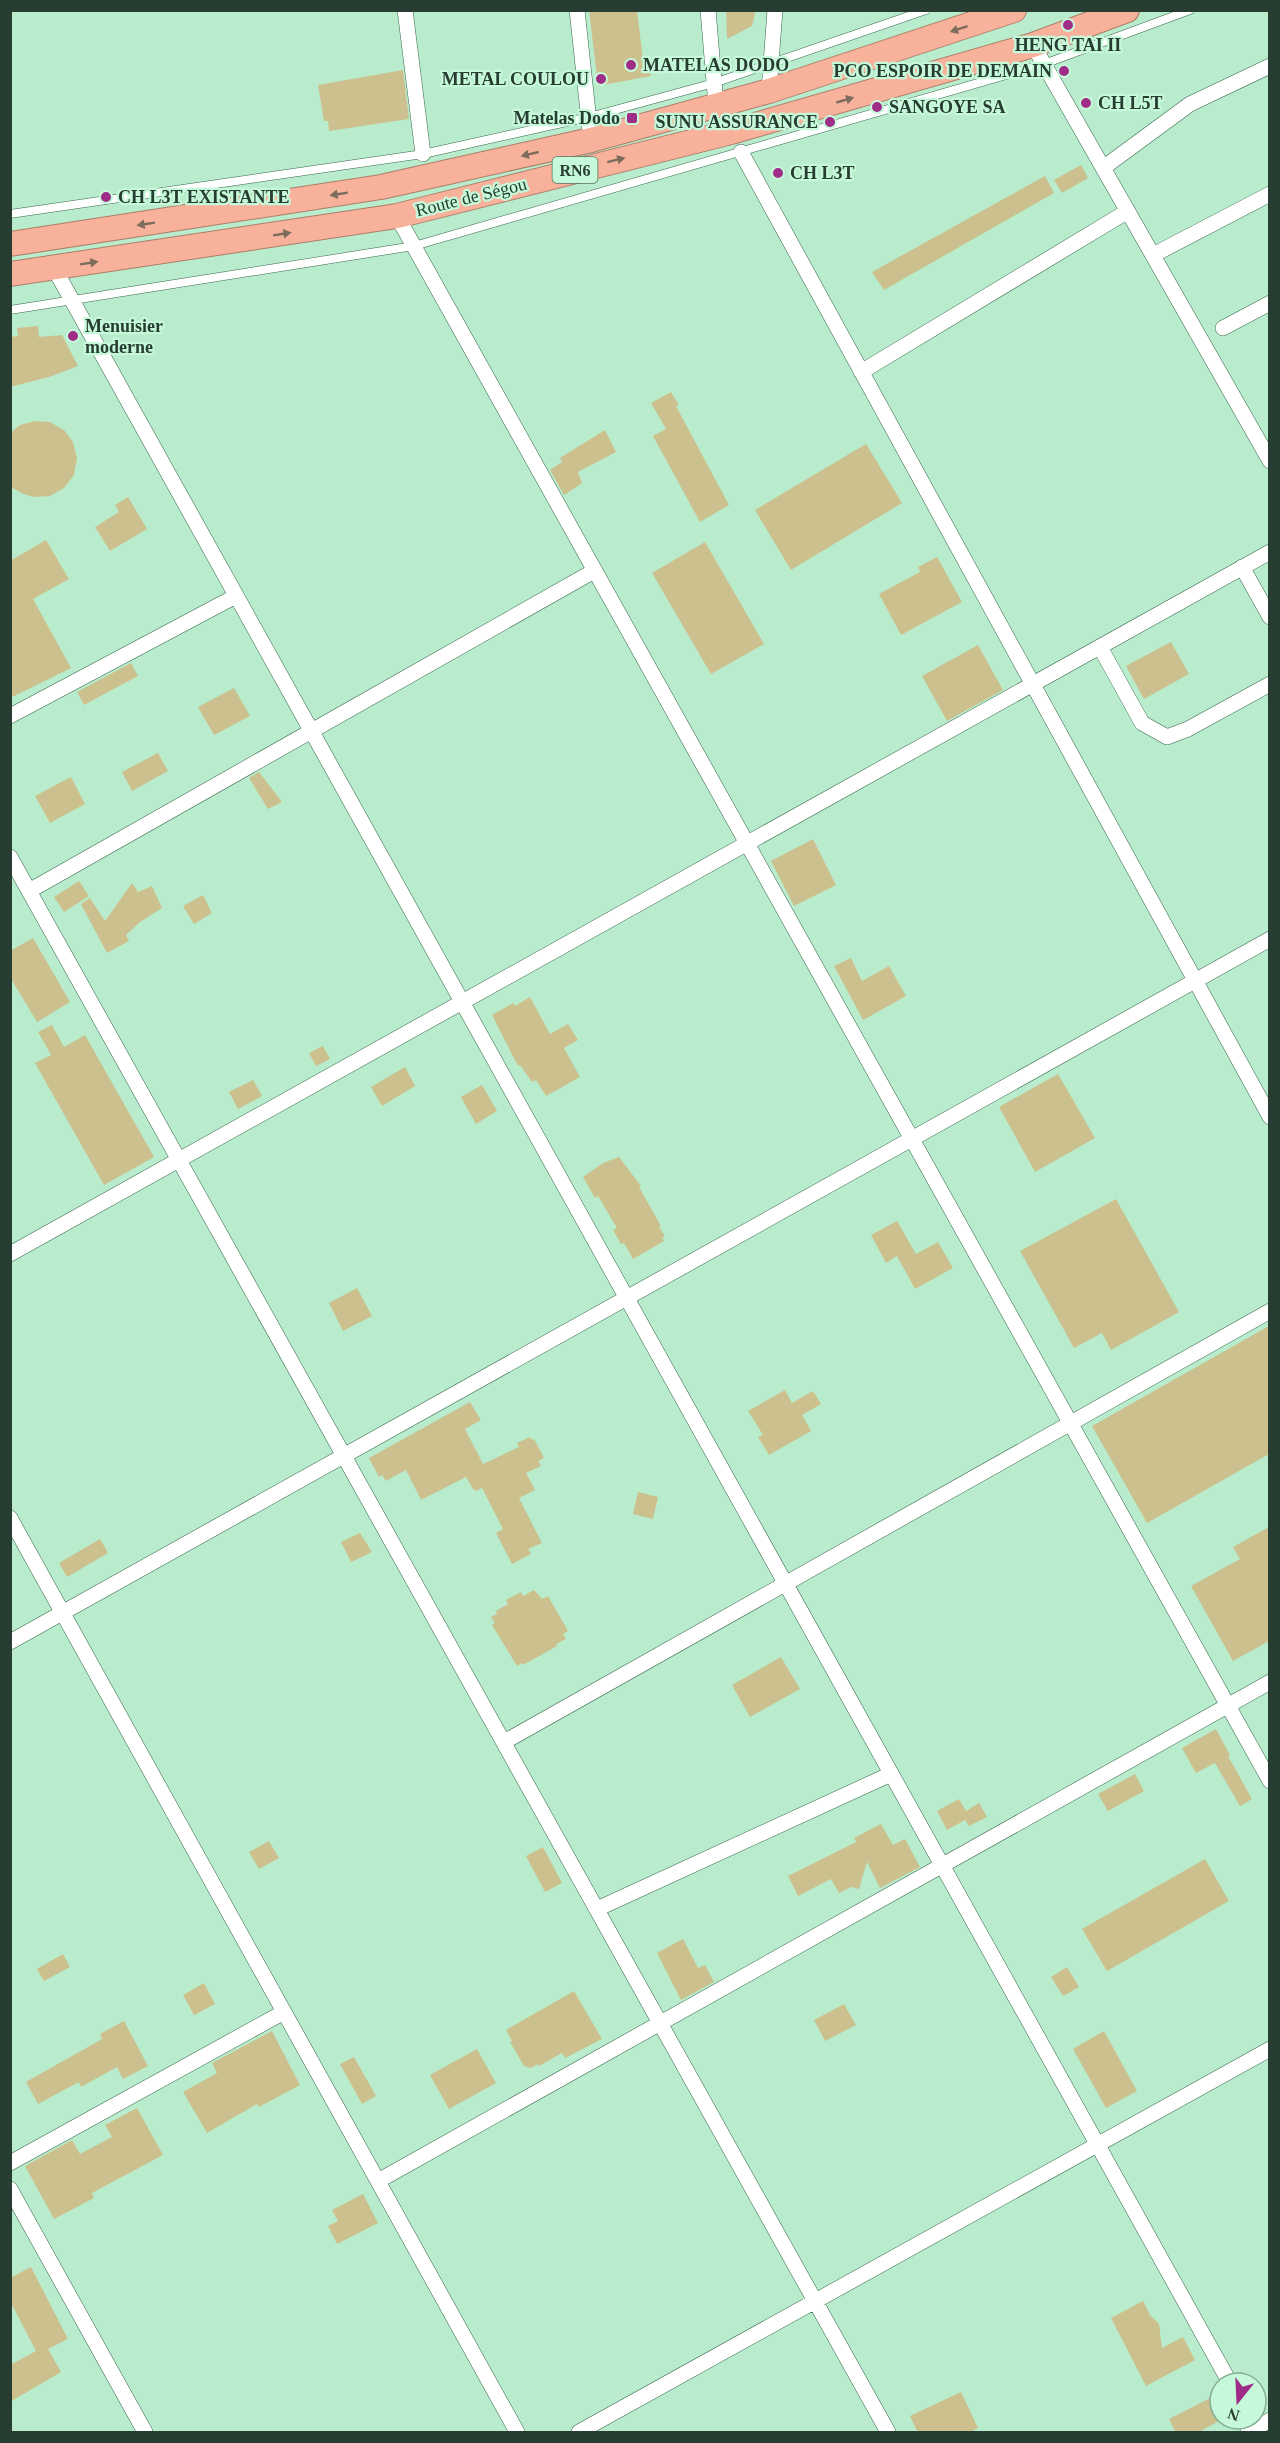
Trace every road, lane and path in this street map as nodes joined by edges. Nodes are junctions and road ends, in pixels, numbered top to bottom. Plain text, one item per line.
1 (405, 10) edge
2 (577, 10) edge
3 (708, 10) edge
4 (775, 10) edge
5 (926, 10) edge
6 (1127, 10) edge
7 (1190, 10) edge
8 (1006, 12) edge
9 (1039, 54) junction
10 (771, 63) junction
11 (1269, 66) edge
12 (769, 91) junction
13 (715, 94) junction
14 (590, 129) junction
15 (741, 152) junction
16 (423, 154) junction
17 (1103, 168) junction
18 (1269, 194) edge
19 (1128, 211) junction
20 (10, 214) edge
21 (397, 216) junction
22 (10, 244) edge
23 (414, 246) junction
24 (1153, 255) junction
25 (54, 268) junction
26 (10, 274) edge
27 (72, 301) junction
28 (1269, 303) edge
29 (10, 310) edge
30 (1223, 328) dead end
31 (861, 372) junction
32 (1269, 461) edge
33 (1269, 552) edge
34 (1242, 567) junction
35 (594, 571) junction
36 (236, 596) junction
37 (1269, 617) edge
38 (1100, 647) junction
39 (1269, 684) edge
40 (1032, 685) junction
41 (10, 716) edge
42 (312, 732) junction
43 (746, 844) junction
44 (10, 857) edge
45 (29, 891) junction
46 (1269, 939) edge
47 (1195, 981) junction
48 (462, 1002) junction
49 (1269, 1117) edge
50 (911, 1139) junction
51 (179, 1160) junction
52 (10, 1254) edge
53 (627, 1298) junction
54 (1269, 1311) edge
55 (1070, 1423) junction
56 (344, 1455) junction
57 (10, 1518) edge
58 (785, 1584) junction
59 (63, 1612) junction
60 (10, 1642) edge
61 (1269, 1682) edge
62 (1227, 1706) junction
63 (504, 1742) junction
64 (891, 1774) junction
65 (1269, 1781) edge
66 (942, 1866) junction
67 (597, 1910) junction
68 (285, 2012) junction
69 (660, 2023) junction
70 (1269, 2049) edge
71 (1097, 2145) junction
72 (10, 2163) edge
73 (378, 2181) junction
74 (10, 2189) edge
75 (815, 2302) junction
76 (1223, 2371) edge
77 (145, 2433) edge
78 (517, 2433) edge
79 (579, 2433) edge
80 (888, 2433) edge

1 - 16 street
2 - 14 street
3 - 13 street
4 - 10 street
5 - 10 lane
6 - 9 highway, Route de Ségou / RN6
7 - 9 lane
8 -> 12 highway, Route de Ségou / RN6
9 - 15 lane
9 - 17 street
21 -> 9 highway, Route de Ségou / RN6
10 - 12 street
10 - 13 lane
11 - 17 street
12 - 13 highway, Route de Ségou / RN6
13 - 14 highway, Route de Ségou / RN6
14 - 16 lane
14 -> 22 highway, Route de Ségou / RN6
15 - 23 lane
15 - 31 street
16 - 20 lane
17 - 19 street
18 - 24 street
19 - 24 street
19 - 31 street
21 - 23 street
25 -> 21 highway, Route de Ségou / RN6
23 - 27 lane
23 - 35 street
24 - 32 street
25 - 26 highway, Route de Ségou / RN6
25 - 27 street
27 - 29 lane
27 - 36 street
28 - 30 street
31 - 40 street
33 - 34 street
34 - 37 street
34 - 38 street
35 - 42 street
35 - 43 street
36 - 41 street
36 - 42 street
38 - 39 street
38 - 40 street
40 - 43 street
40 - 47 street
42 - 45 street
42 - 48 street
43 - 48 street
43 - 50 street
44 - 45 street
45 - 51 street
46 - 47 street
47 - 49 street
47 - 50 street
48 - 51 street
48 - 53 street
50 - 53 street
50 - 55 street
51 - 52 street
51 - 56 street
53 - 56 street
53 - 58 street
54 - 55 street
55 - 58 street
55 - 62 street
56 - 59 street
56 - 63 street
57 - 59 street
58 - 63 street
58 - 64 street
59 - 60 street
59 - 68 street
61 - 62 street
62 - 65 street
62 - 66 street
63 - 67 street
64 - 66 street
64 - 67 street
66 - 69 street
66 - 71 street
67 - 69 street
68 - 72 street
68 - 73 street
69 - 73 street
69 - 75 street
70 - 71 street
71 - 75 street
71 - 76 street
73 - 78 street
74 - 77 street
75 - 79 street
75 - 80 street

